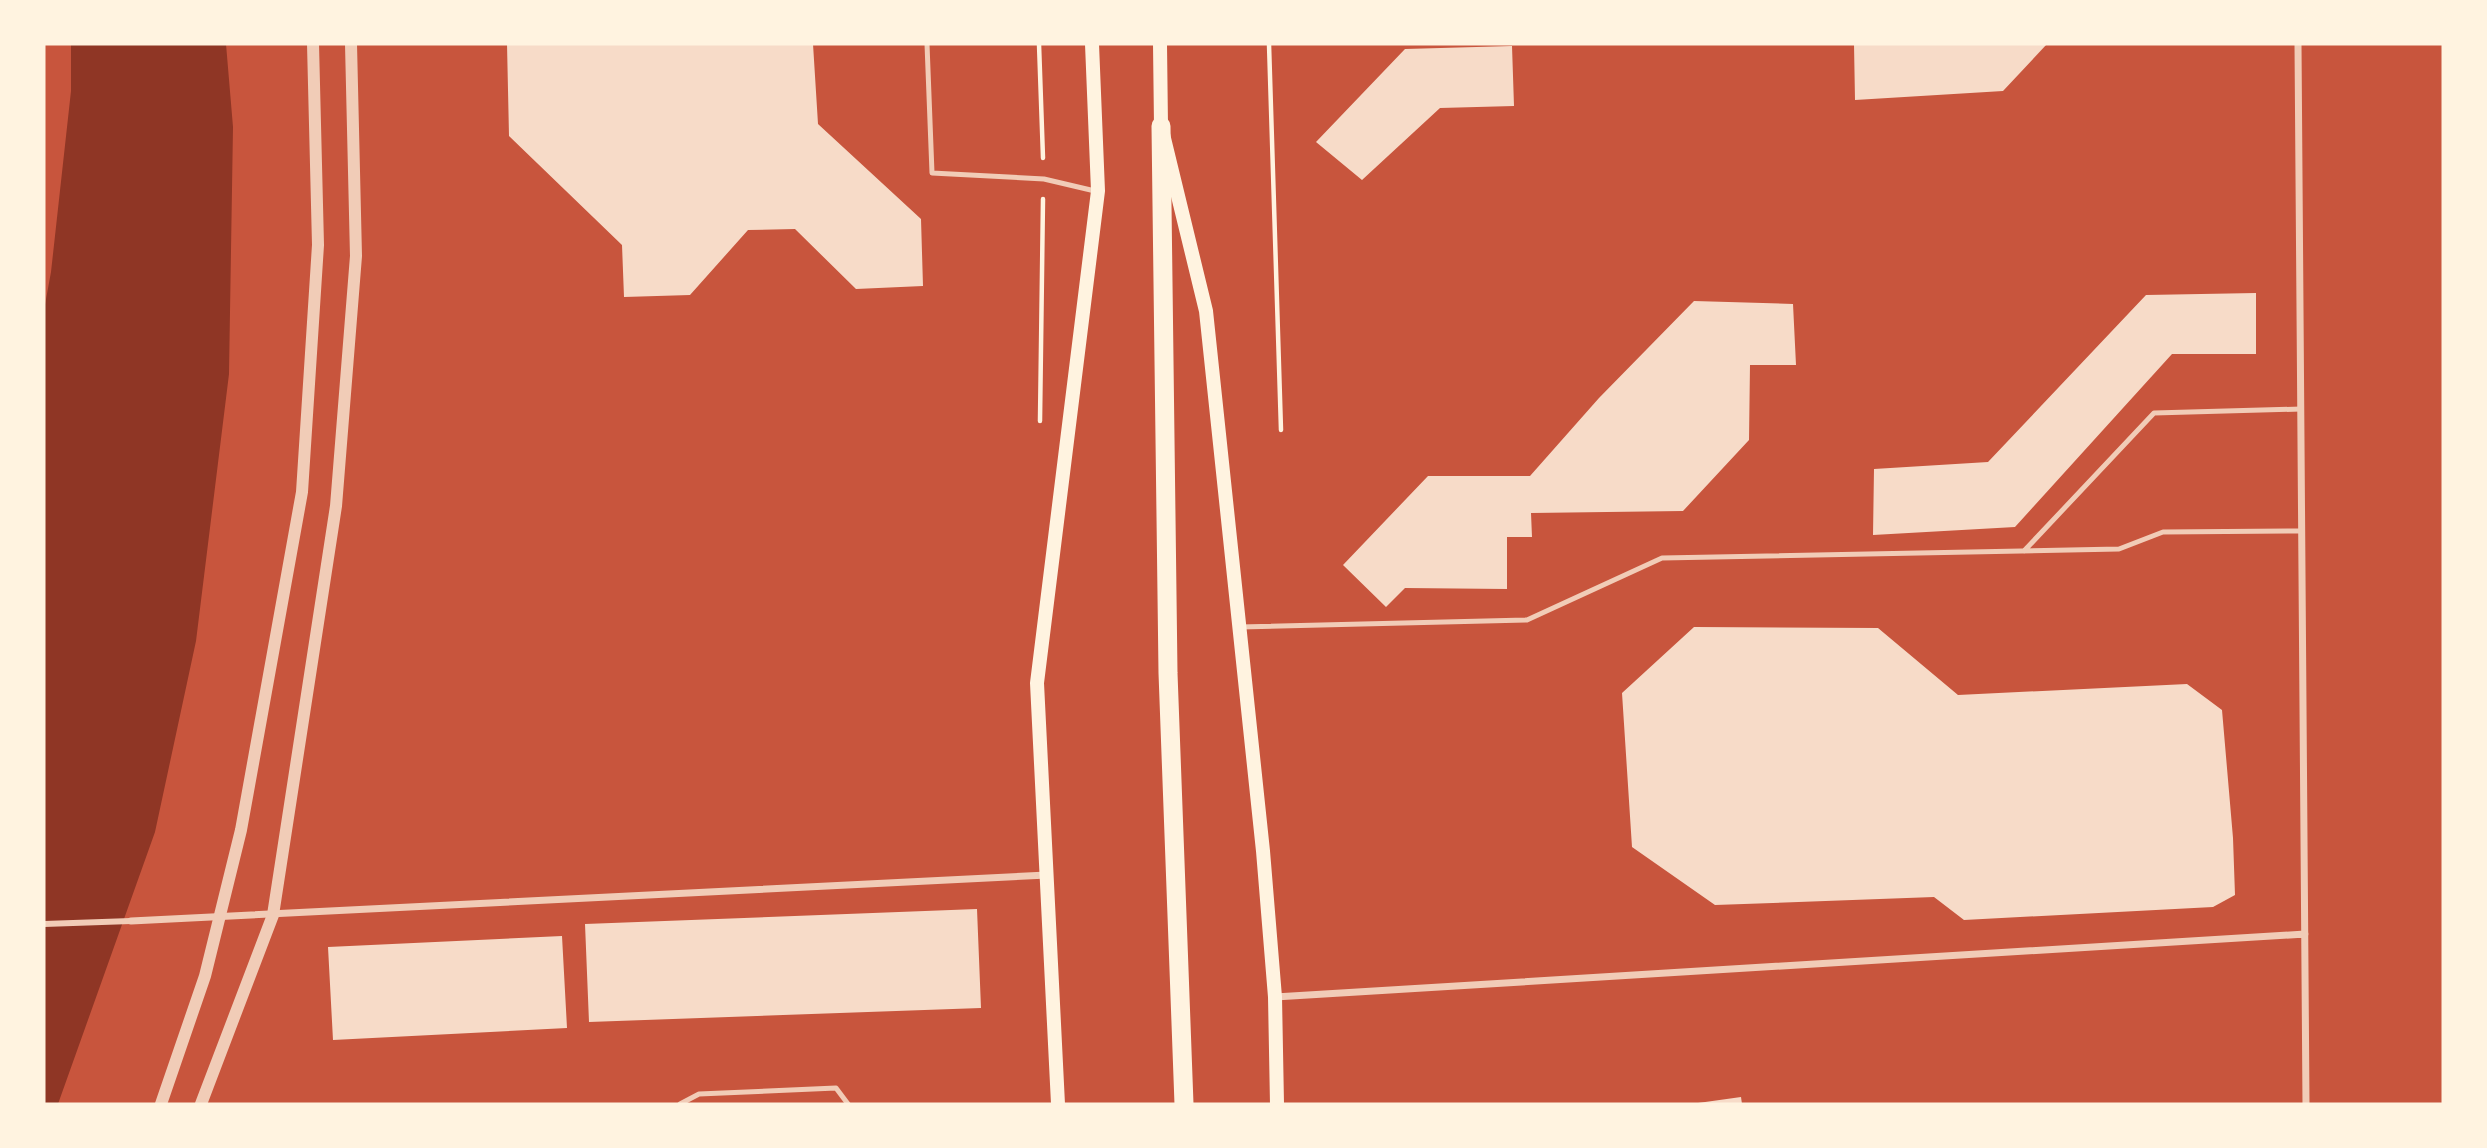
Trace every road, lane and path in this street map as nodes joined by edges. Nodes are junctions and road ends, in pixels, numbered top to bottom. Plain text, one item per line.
1 (313, 44) edge
2 (351, 44) edge
3 (927, 44) edge
4 (1039, 44) edge
5 (1093, 44) edge
6 (1160, 44) edge
7 (1269, 44) edge
8 (2298, 44) edge
9 (1161, 126) junction
10 (1044, 179) junction
11 (1098, 191) junction
12 (2301, 409) junction
13 (1040, 424) dead end
14 (1282, 430) dead end
15 (2302, 531) junction
16 (2024, 551) junction
17 (1240, 627) junction
18 (1046, 876) junction
19 (273, 915) junction
20 (220, 918) junction
21 (131, 921) joint
22 (44, 924) edge
23 (2305, 934) junction
24 (1275, 997) junction
25 (161, 1104) edge
26 (201, 1104) edge
27 (680, 1104) edge
28 (848, 1104) edge
29 (1058, 1104) edge
30 (1184, 1104) edge
31 (1276, 1104) edge
32 (2306, 1104) edge

1 - 20 street
2 - 19 street
3 - 10 lane
4 - 10 path
5 - 11 main road
6 - 9 main road
7 - 14 path
8 - 12 street
9 - 17 main road
9 - 30 highway
10 - 11 lane
10 - 13 path
11 - 18 main road
12 - 15 street
12 - 16 lane
15 - 16 lane
15 - 23 street
16 - 17 lane
17 - 24 main road
18 - 19 street
18 - 29 main road
19 - 20 street
19 - 26 street
20 - 21 street
20 - 25 street
21 - 22 street
23 - 24 street
23 - 32 street
24 - 31 main road
27 - 28 lane

